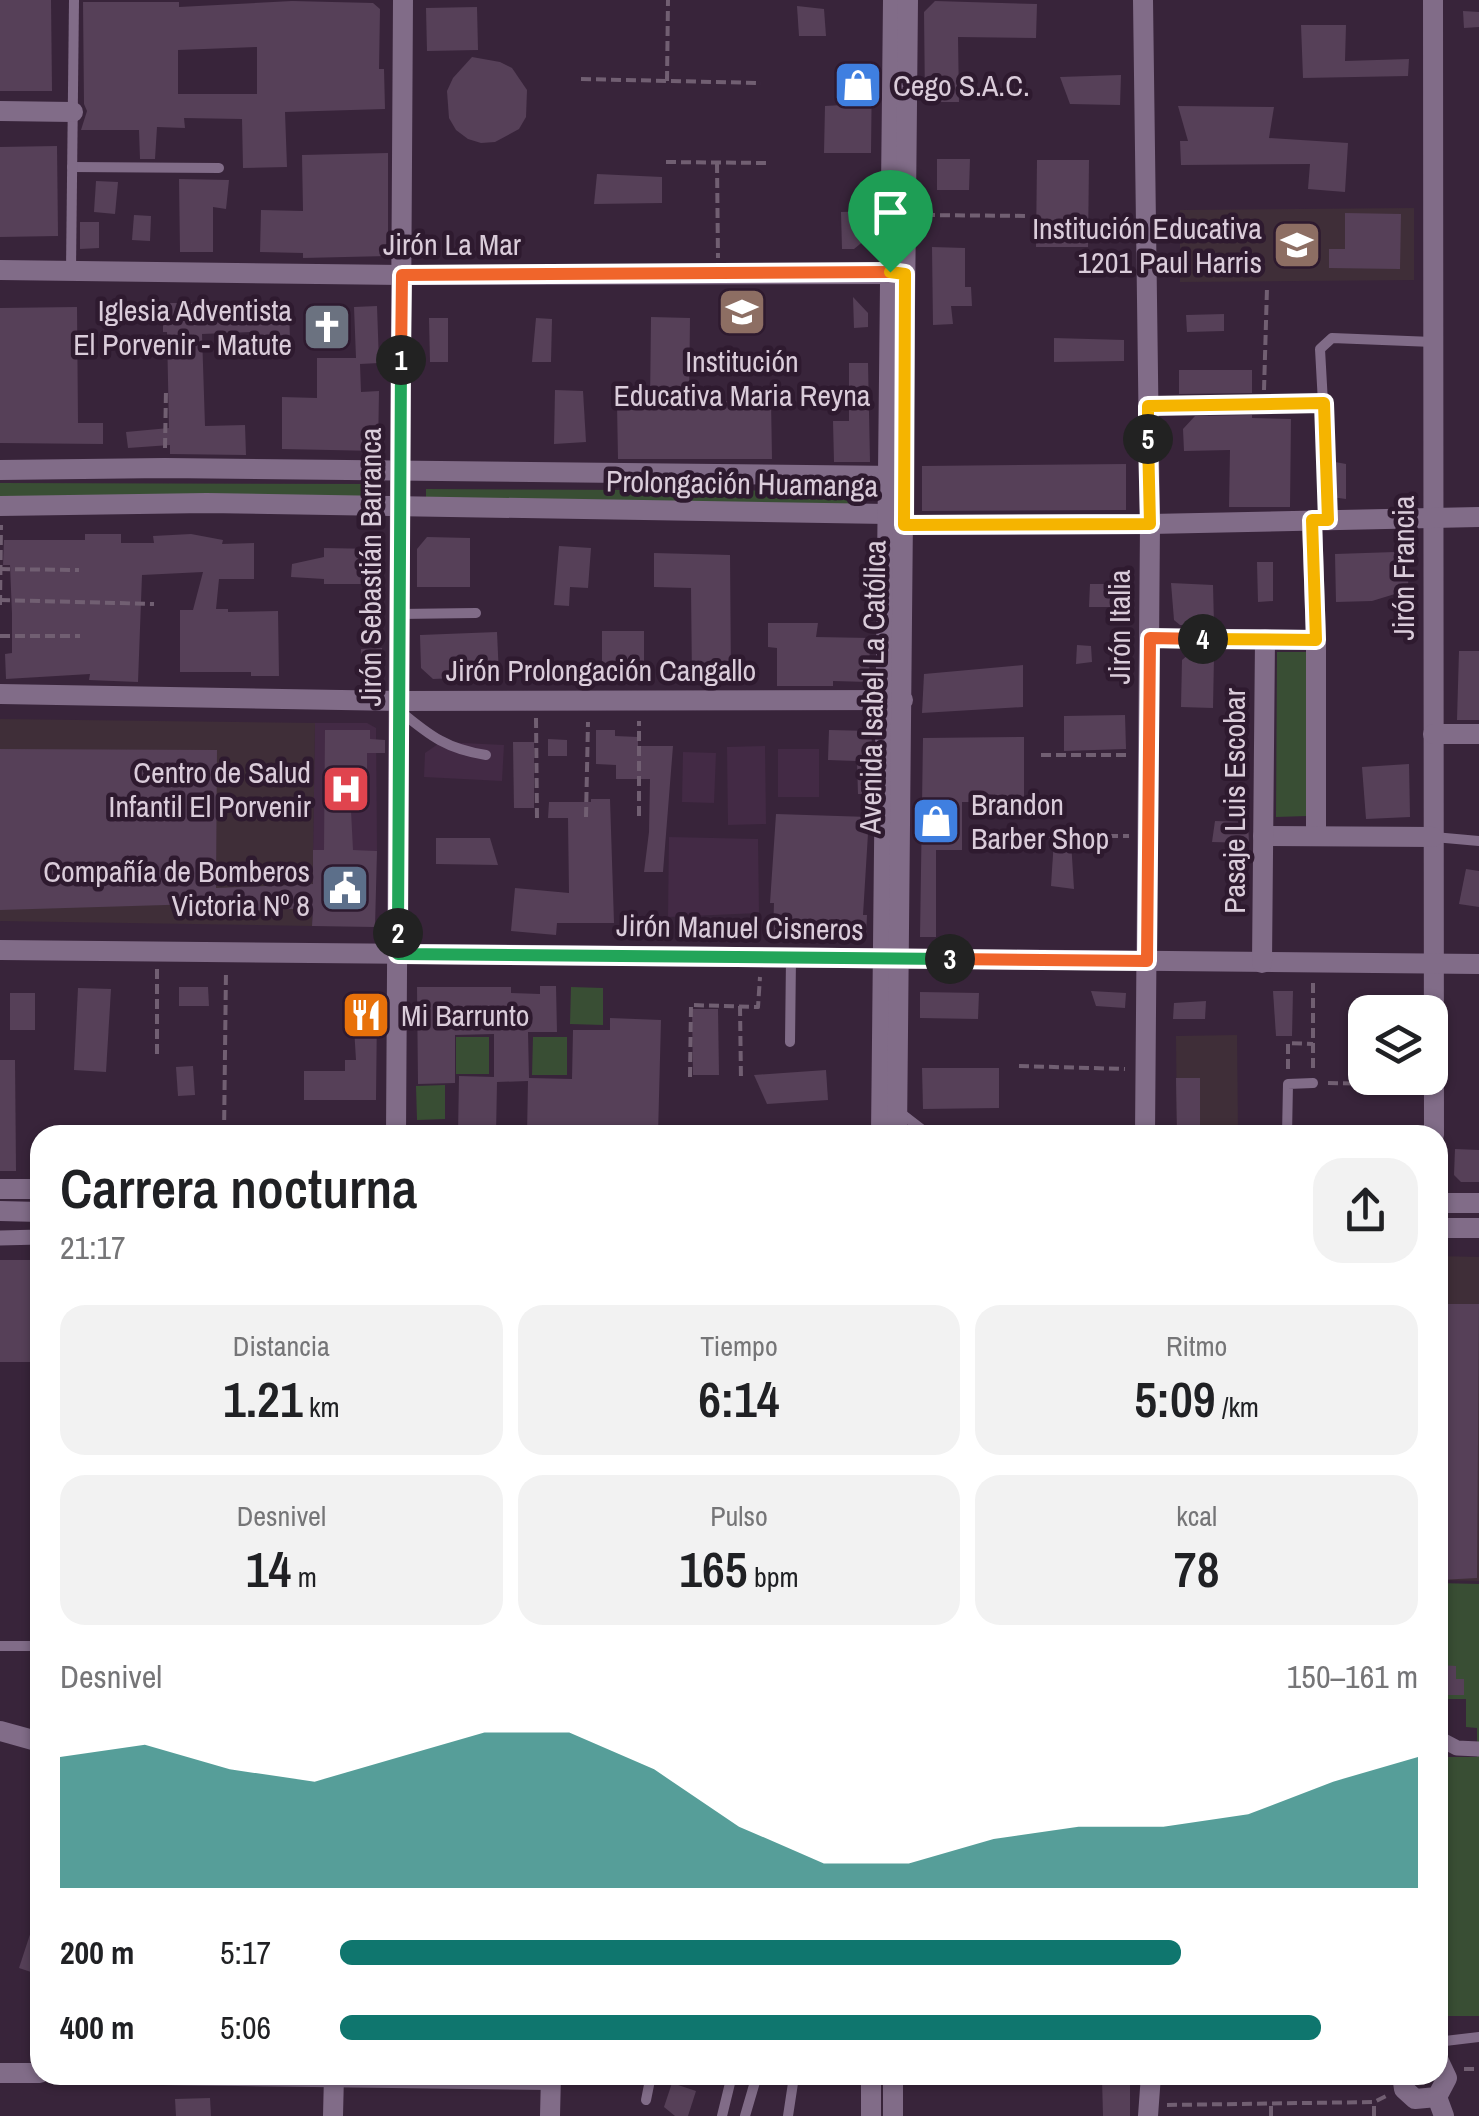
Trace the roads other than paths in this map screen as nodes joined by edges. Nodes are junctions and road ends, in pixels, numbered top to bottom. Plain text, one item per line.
1 (74, 0) edge
2 (403, 0) edge
3 (893, 0) edge
4 (908, 0) edge
5 (1143, 0) edge
6 (1433, 0) edge
7 (0, 111) edge
8 (73, 112) junction
9 (72, 167) junction
10 (220, 168) dead end
11 (0, 270) edge
12 (70, 271) junction
13 (897, 273) junction
14 (402, 275) junction
15 (1433, 342) junction
16 (1324, 403) joint
17 (1148, 406) junction
18 (0, 470) edge
19 (400, 470) junction
20 (896, 476) junction
21 (0, 506) edge
22 (400, 506) junction
23 (1479, 517) edge
24 (1433, 518) junction
25 (895, 519) junction
26 (1320, 520) junction
27 (1150, 524) junction
28 (476, 613) dead end
29 (400, 614) junction
30 (1150, 638) junction
31 (1265, 640) junction
32 (1316, 640) junction
33 (0, 694) edge
34 (894, 699) junction
35 (399, 706) junction
36 (1434, 734) junction
37 (1479, 734) edge
38 (486, 755) dead end
39 (1263, 836) junction
40 (1316, 836) junction
41 (1434, 837) junction
42 (1479, 841) edge
43 (0, 950) edge
44 (398, 954) junction
45 (791, 957) junction
46 (890, 958) junction
47 (1147, 961) junction
48 (1262, 962) junction
49 (1434, 964) junction
50 (1479, 964) edge
51 (790, 1042) dead end
52 (1313, 1083) road end
53 (897, 1111) junction
54 (396, 1125) edge
55 (882, 1125) edge
56 (897, 1125) edge
57 (915, 1125) edge
58 (1145, 1125) edge
59 (1287, 1125) edge
60 (1434, 1125) edge
61 (0, 1189) edge
62 (30, 1190) edge
63 (1448, 1203) edge
64 (1479, 1203) edge
65 (0, 1211) edge
66 (30, 1212) edge
67 (1448, 1228) edge
68 (1479, 1228) edge
69 (30, 1237) edge
70 (0, 1238) edge
71 (0, 1646) edge
72 (30, 1646) edge
73 (0, 1731) edge
74 (30, 1739) edge
75 (1448, 1743) edge
76 (1479, 1749) edge
77 (1479, 2037) edge
78 (1448, 2041) edge
79 (0, 2073) edge
80 (30, 2074) edge
81 (334, 2085) edge
82 (551, 2085) edge
83 (649, 2085) edge
84 (730, 2085) edge
85 (753, 2085) edge
86 (793, 2085) edge
87 (872, 2085) edge
88 (893, 2085) edge
89 (1150, 2085) edge
90 (1405, 2085) edge
91 (646, 2100) dead end
92 (1441, 2107) edge
93 (1148, 2111) edge
94 (333, 2116) edge
95 (550, 2116) edge
96 (722, 2116) edge
97 (744, 2116) edge
98 (788, 2116) edge
99 (871, 2116) edge
100 (892, 2116) edge

1 - 8 lane
2 - 14 street, Jirón Sebastián Barranca
3 - 13 street, Avenida Isabel La Católica
4 - 13 street, Avenida Isabel La Católica
5 - 17 street, Jirón Italia
6 - 15 street, Jirón Francia
7 - 8 street
8 - 9 lane
9 - 10 lane
9 - 12 lane
11 - 12 street, Jirón La Mar
12 - 14 street, Jirón La Mar
13 - 14 street, Jirón La Mar
13 - 20 street, Avenida Isabel La Católica
14 - 19 street, Jirón Sebastián Barranca
15 - 16 lane
15 - 24 street, Jirón Francia
16 - 17 street
17 - 27 street, Jirón Italia
18 - 19 street, Prolongación Huamanga
19 - 20 street, Prolongación Huamanga
19 - 22 street, Jirón Sebastián Barranca
20 - 25 street, Avenida Isabel La Católica
21 - 22 street, Prolongación Huamanga
22 - 25 street, Prolongación Huamanga
22 - 29 street, Jirón Sebastián Barranca
23 - 24 street, Prolongación Huamanga
24 - 26 street, Prolongación Huamanga
24 - 36 street, Jirón Francia
25 - 27 street, Prolongación Huamanga
25 - 34 street, Avenida Isabel La Católica
26 - 27 street, Prolongación Huamanga
26 - 32 street
27 - 30 street, Jirón Italia
28 - 29 lane
29 - 35 street, Jirón Sebastián Barranca
30 - 31 street
30 - 47 street, Jirón Italia
31 - 32 street
31 - 39 street, Pasaje Luis Escobar
32 - 40 street
33 - 35 street, Jirón Prolongación Cangallo
34 - 35 street, Jirón Prolongación Cangallo
34 - 46 street, Avenida Isabel La Católica
35 - 38 lane
35 - 44 street, Jirón Sebastián Barranca
36 - 37 street
36 - 41 street, Jirón Francia
39 - 40 street
39 - 48 street, Pasaje Luis Escobar
40 - 41 street
41 - 42 lane
41 - 49 street, Jirón Francia
43 - 44 street, Jirón Manuel Cisneros
44 - 45 street, Jirón Manuel Cisneros
44 - 54 street, Jirón Sebastián Barranca
45 - 46 street, Jirón Manuel Cisneros
45 - 51 lane
46 - 47 street, Jirón Manuel Cisneros
46 - 53 street, Avenida Isabel La Católica
46 - 55 street, Avenida Isabel La Católica
47 - 48 street, Jirón Manuel Cisneros
47 - 58 street, Jirón Italia
48 - 49 street, Jirón Manuel Cisneros
49 - 50 street, Jirón Manuel Cisneros
49 - 60 street, Jirón Francia
52 - 59 lane
53 - 56 street, Avenida Isabel La Católica
53 - 57 lane
61 - 62 street
63 - 64 street
65 - 66 street
67 - 68 street
69 - 70 street
71 - 72 lane
73 - 74 street
75 - 76 street
77 - 78 lane
79 - 80 street
81 - 94 street
82 - 95 street
83 - 91 lane
84 - 96 lane
85 - 97 lane
86 - 98 lane
87 - 99 street
88 - 100 street
89 - 93 street
90 - 92 street

